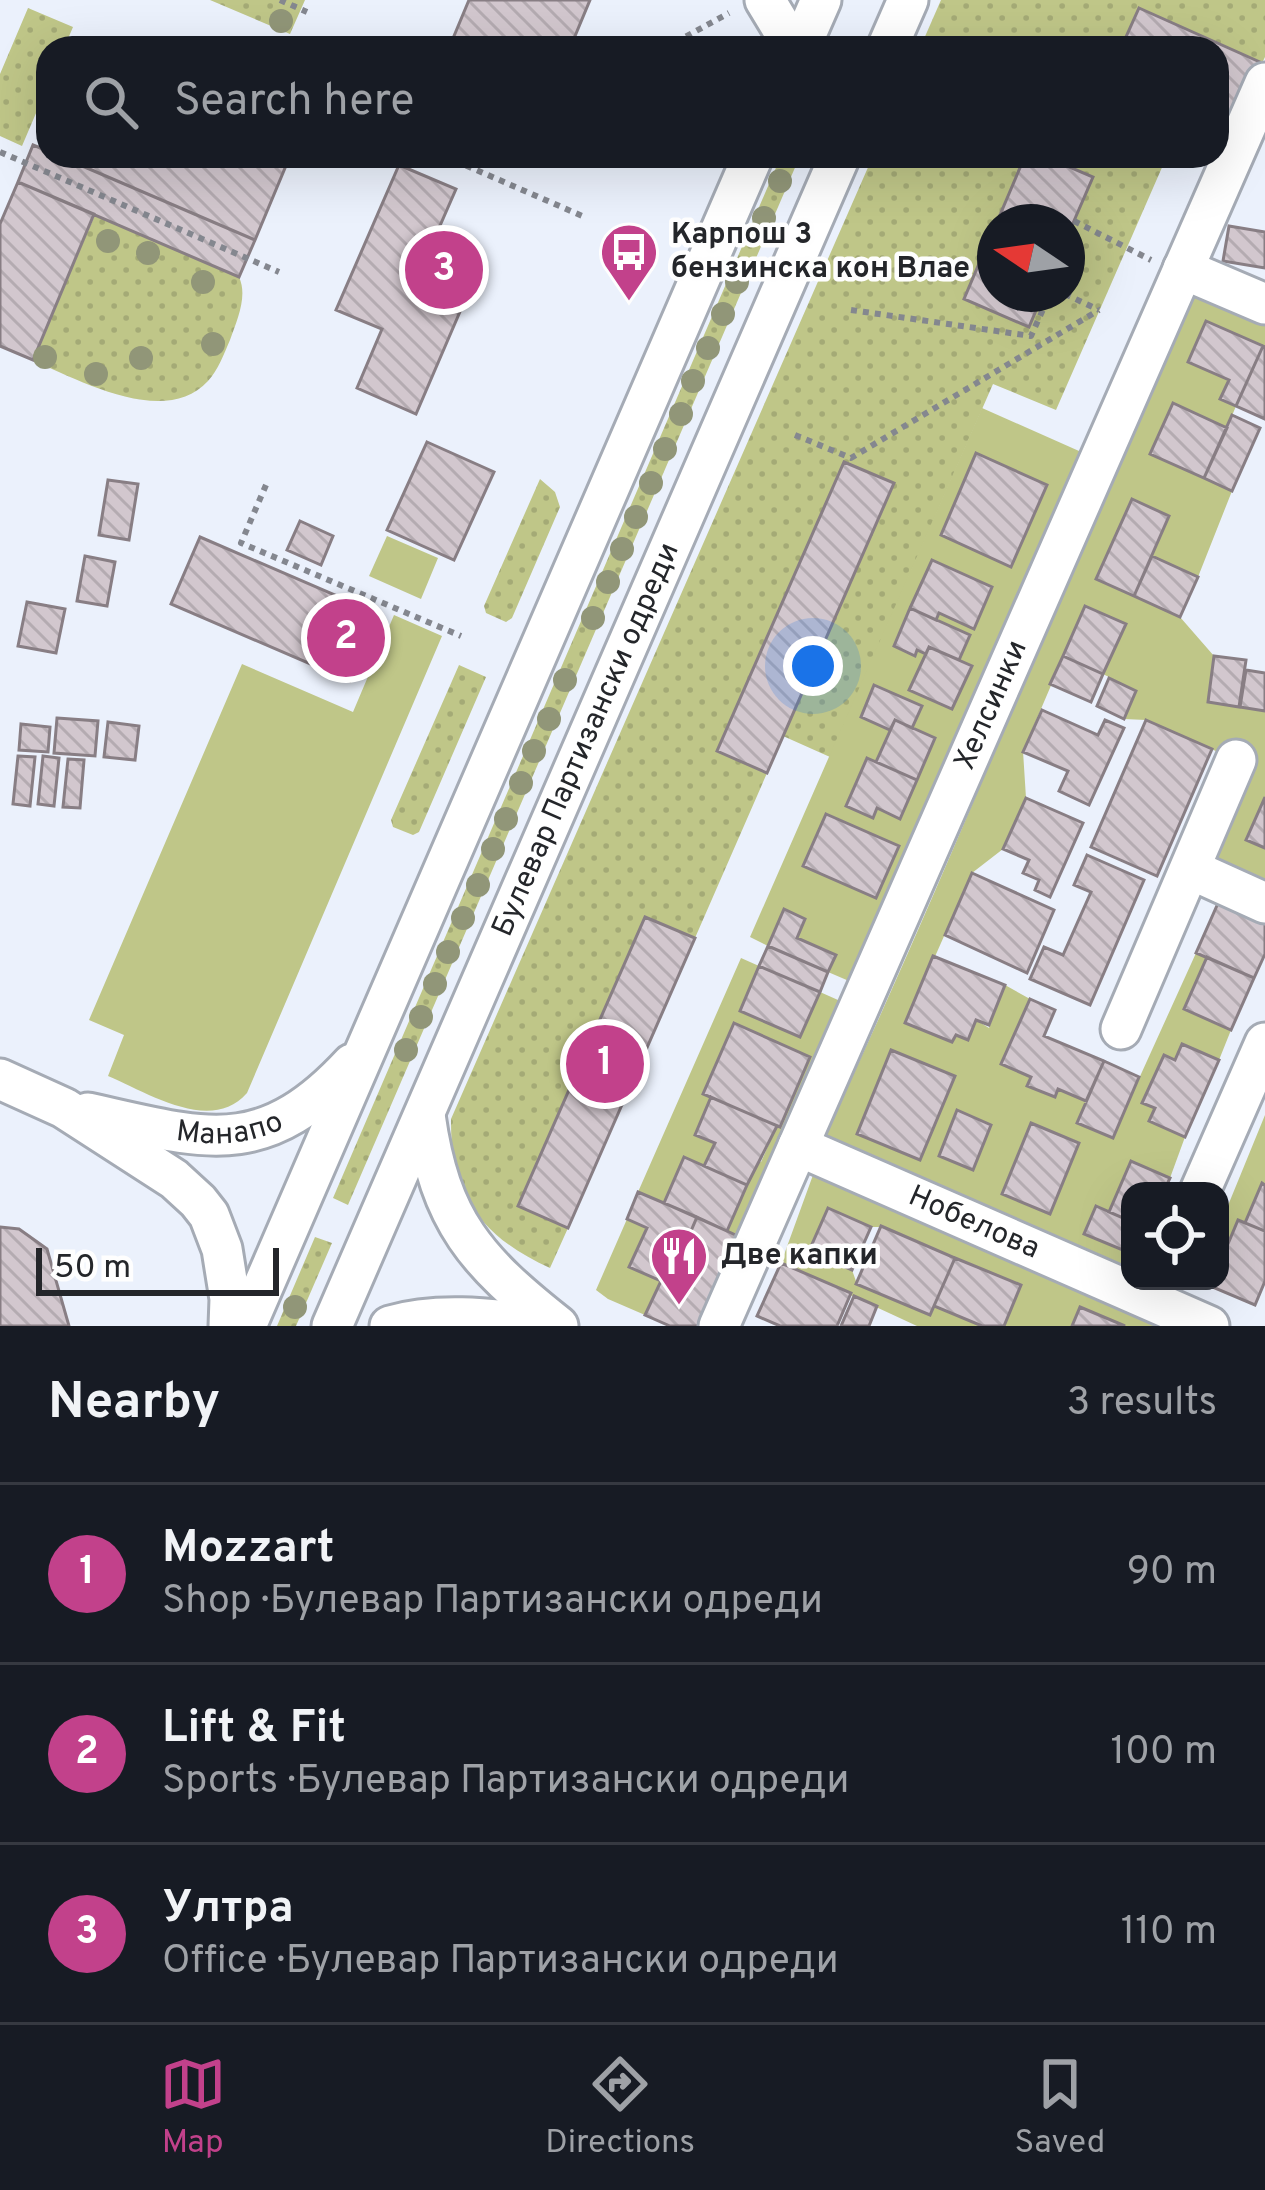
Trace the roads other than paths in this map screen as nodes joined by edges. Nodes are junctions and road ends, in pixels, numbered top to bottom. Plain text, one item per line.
1 (821, 0) edge
2 (908, 0) edge
3 (747, 7) edge
4 (782, 36) edge
5 (803, 36) edge
6 (892, 36) edge
7 (1265, 82) edge
8 (1229, 149) edge
9 (748, 168) edge
10 (835, 168) edge
11 (1219, 168) edge
12 (1167, 264) junction
13 (1265, 304) edge
14 (1236, 760) dead end
15 (1190, 869) junction
16 (1265, 903) edge
17 (1120, 1029) dead end
18 (1265, 1043) edge
19 (368, 1047) junction
20 (0, 1079) edge
21 (64, 1108) junction
22 (425, 1115) junction
23 (797, 1146) junction
24 (1204, 1182) edge
25 (1157, 1291) edge
26 (229, 1326) edge
27 (246, 1326) edge
28 (332, 1326) edge
29 (390, 1326) edge
30 (554, 1326) edge
31 (718, 1326) edge
32 (1209, 1326) edge

1 - 5 street
2 - 6 street
3 - 4 street
7 - 8 street, Хелсинки
9 - 19 street
10 - 22 street, Булевар Партизански одреди
11 - 12 street, Хелсинки
12 - 13 street
12 - 23 street, Хелсинки
14 - 15 street
15 - 16 street
15 - 17 street
18 - 24 street
19 - 21 street, Манапо
19 - 27 street
20 - 21 street, Манапо
21 - 26 street, Манапо
22 - 28 street, Булевар Партизански одреди
22 - 30 street
23 - 25 street, Нобелова
23 - 31 street, Хелсинки
25 - 32 street, Нобелова
29 - 30 street

